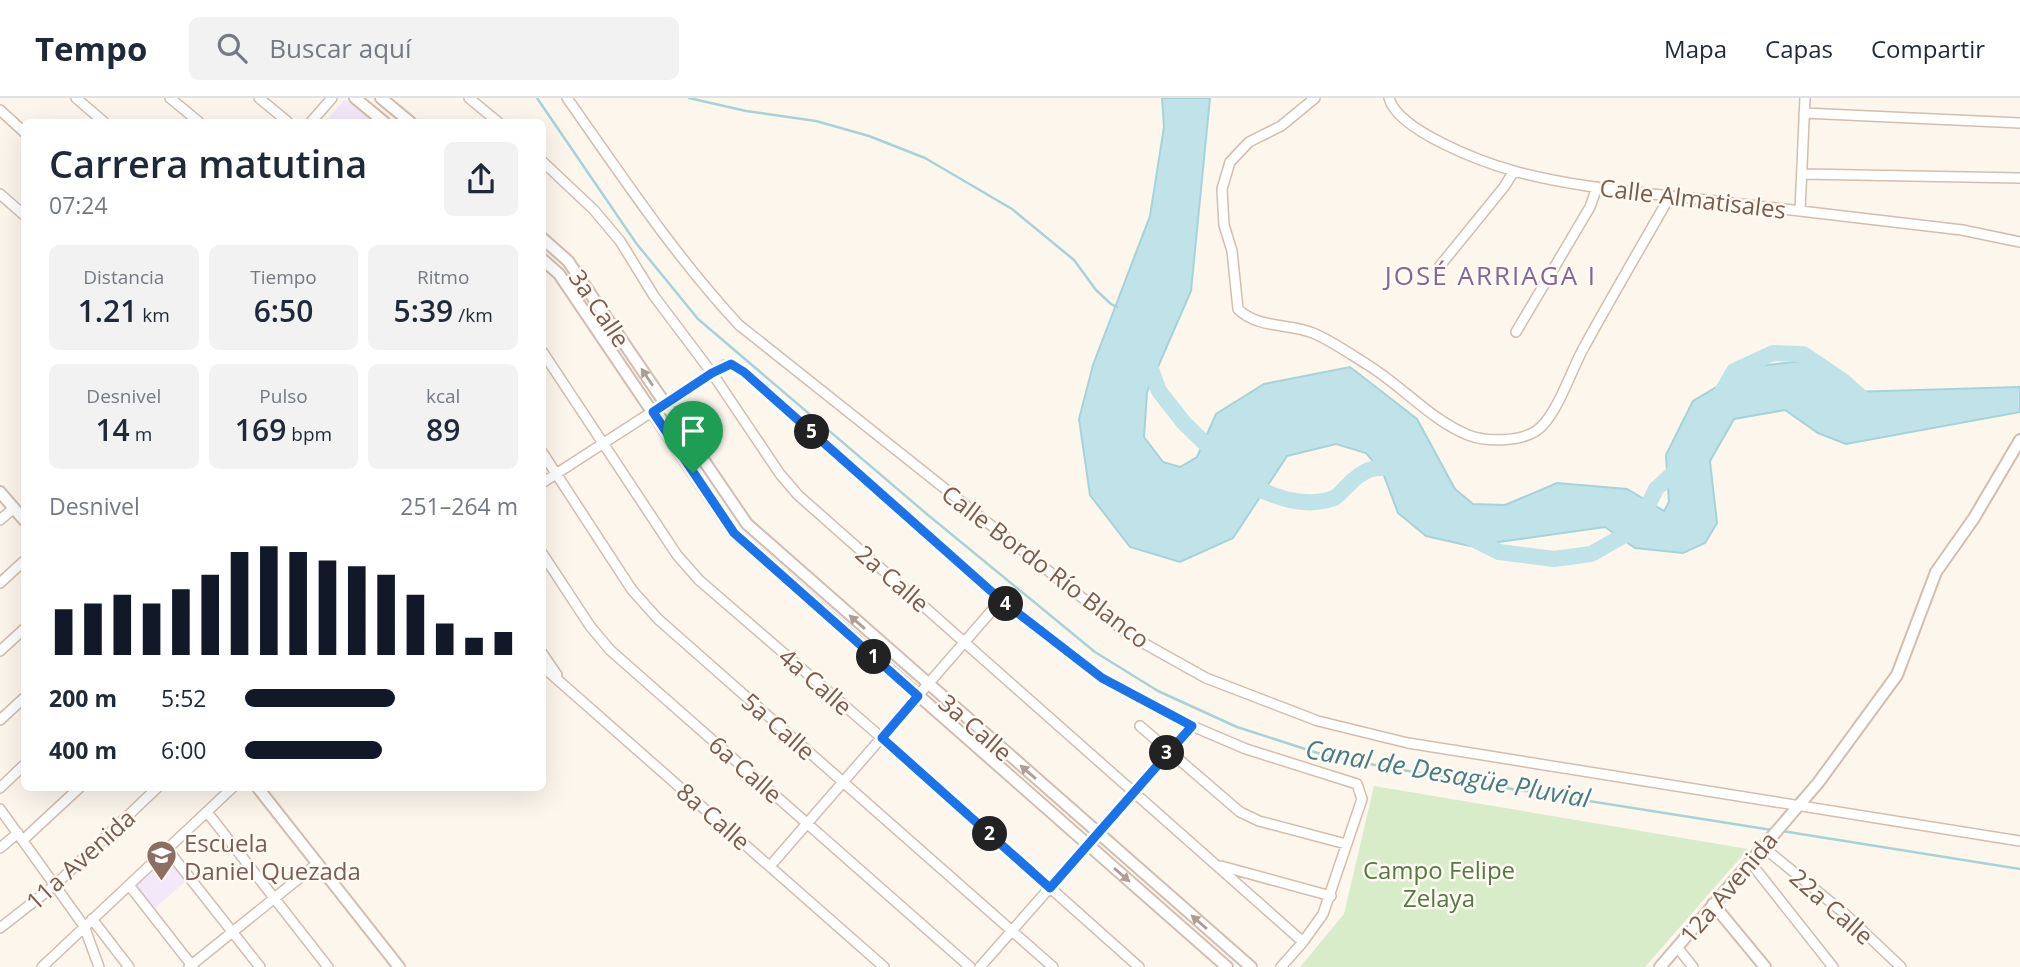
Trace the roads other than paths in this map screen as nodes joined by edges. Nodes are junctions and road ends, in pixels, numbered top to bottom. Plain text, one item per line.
1 (76, 98) edge
2 (170, 98) edge
3 (260, 98) edge
4 (332, 98) edge
5 (355, 98) edge
6 (381, 98) edge
7 (469, 98) edge
8 (567, 98) edge
9 (1315, 98) edge
10 (1389, 98) edge
11 (1805, 98) edge
12 (0, 110) edge
13 (1804, 113) junction
14 (100, 119) edge
15 (195, 119) edge
16 (284, 119) edge
17 (314, 119) edge
18 (380, 119) edge
19 (406, 119) edge
20 (494, 119) edge
21 (2020, 123) edge
22 (21, 129) edge
23 (546, 165) edge
24 (1514, 171) junction
25 (1803, 174) junction
26 (2020, 178) edge
27 (1597, 187) junction
28 (0, 194) edge
29 (1670, 196) junction
30 (1800, 211) junction
31 (21, 212) edge
32 (546, 242) edge
33 (2020, 242) edge
34 (546, 263) edge
35 (1439, 267) dead end
36 (1517, 332) dead end
37 (546, 357) edge
38 (712, 373) junction
39 (665, 405) junction
40 (653, 412) junction
41 (2020, 440) edge
42 (604, 443) junction
43 (546, 458) edge
44 (557, 474) junction
45 (546, 481) edge
46 (0, 492) edge
47 (14, 508) junction
48 (21, 516) edge
49 (0, 520) edge
50 (546, 560) edge
51 (21, 564) edge
52 (0, 583) edge
53 (1001, 600) junction
54 (21, 632) edge
55 (964, 642) junction
56 (0, 650) edge
57 (546, 659) edge
58 (546, 669) edge
59 (928, 684) junction
60 (565, 686) junction
61 (918, 696) junction
62 (21, 701) edge
63 (0, 720) edge
64 (1140, 726) dead end
65 (1192, 726) junction
66 (882, 738) junction
67 (1168, 752) junction
68 (21, 768) edge
69 (843, 782) junction
70 (0, 788) edge
71 (75, 791) edge
72 (154, 791) edge
73 (229, 791) edge
74 (260, 791) edge
75 (1134, 791) junction
76 (1797, 806) junction
77 (0, 809) edge
78 (207, 813) junction
79 (807, 823) junction
80 (1097, 834) junction
81 (21, 836) junction
82 (2020, 841) edge
83 (1346, 844) junction
84 (1087, 845) junction
85 (1763, 847) junction
86 (0, 848) edge
87 (167, 849) junction
88 (1750, 862) junction
89 (318, 863) junction
90 (771, 866) junction
91 (1219, 866) junction
92 (55, 885) junction
93 (129, 885) junction
94 (1050, 888) junction
95 (1331, 896) junction
96 (274, 898) junction
97 (1713, 904) junction
98 (92, 919) junction
99 (84, 926) junction
100 (0, 928) edge
101 (1012, 931) junction
102 (232, 932) junction
103 (1303, 942) junction
104 (1677, 947) junction
105 (394, 965) edge
106 (191, 966) edge
107 (42, 967) edge
108 (99, 967) edge
109 (129, 967) edge
110 (260, 967) edge
111 (328, 967) edge
112 (884, 967) edge
113 (970, 967) edge
114 (980, 967) edge
115 (1053, 967) edge
116 (1139, 967) edge
117 (1227, 967) edge
118 (1251, 967) edge
119 (1281, 967) edge
120 (1660, 967) edge
121 (1693, 967) edge
122 (1765, 967) edge
123 (1833, 967) edge
124 (1901, 967) edge

1 - 14 street
2 - 15 street
3 - 16 street
4 - 17 street
5 - 18 street
6 - 19 street
7 - 20 street
8 - 76 street, Calle Bordo Río Blanco
9 - 29 street
10 - 24 street, Calle Almatisales
11 - 13 street
12 - 22 street
13 - 21 street
13 - 25 street
23 - 38 street, 2a Calle
24 - 27 street, Calle Almatisales
24 - 35 street
25 - 26 street
25 - 30 street
27 - 29 street, Calle Almatisales
27 - 36 street
28 - 31 street
29 - 30 street, Calle Almatisales
30 - 33 street, Calle Almatisales
39 -> 32 street, 3a Calle
34 - 40 street, 3a Calle
37 - 42 street, 4a Calle
38 - 39 street
38 - 53 street
38 - 55 street, 2a Calle
39 - 40 street
59 -> 39 street, 3a Calle
40 - 42 street
40 - 61 street, 3a Calle
41 - 76 street, 12a Avenida
42 - 44 street
42 - 66 street, 4a Calle
43 - 44 street, 5a Calle
44 - 45 street
44 - 69 street, 5a Calle
46 - 47 street
47 - 48 street
47 - 49 street
50 - 79 street, 6a Calle
51 - 52 street
53 - 55 street
53 - 65 street
54 - 56 street
55 - 59 street
55 - 75 street, 2a Calle
57 - 60 street
58 - 60 street, 8a Calle
59 - 61 street
80 -> 59 street, 3a Calle
60 - 90 street, 8a Calle
61 - 66 street
61 - 84 street, 3a Calle
62 - 63 street
64 - 67 street
65 - 67 street
65 - 83 street
66 - 69 street
66 - 94 street, 4a Calle
67 - 75 street
67 - 83 street
68 - 70 street
69 - 79 street
69 - 101 street, 5a Calle
71 - 81 street
72 - 92 street, 11a Avenida
73 - 78 street
74 - 89 street
75 - 80 street
75 - 91 street, 2a Calle
76 - 82 street, Calle Bordo Río Blanco
76 - 85 street, 12a Avenida
77 - 81 street
78 - 87 street
78 - 96 street
79 - 90 street
79 - 113 street, 6a Calle
80 - 84 street
118 -> 80 street, 3a Calle
81 - 86 street
81 - 92 street
83 - 95 street
84 - 94 street
84 -> 117 street, 3a Calle
85 - 88 street, 12a Avenida
85 - 124 street, 22a Calle
87 - 93 street
87 - 102 street
88 - 97 street, 12a Avenida
88 - 123 street
89 - 96 street
89 - 105 street
90 - 112 street, 8a Calle
91 - 95 street
91 - 103 street, 2a Calle
92 - 99 street
92 - 100 street, 11a Avenida
93 - 98 street
93 - 106 street
94 - 101 street
94 - 116 street, 4a Calle
95 - 103 street
96 - 102 street
96 - 111 street
97 - 104 street, 12a Avenida
97 - 122 street
98 - 99 street
98 - 109 street
99 - 107 street
99 - 108 street
101 - 114 street
101 - 115 street, 5a Calle
102 - 106 street
102 - 110 street
103 - 119 street
104 - 120 street, 12a Avenida
104 - 121 street

